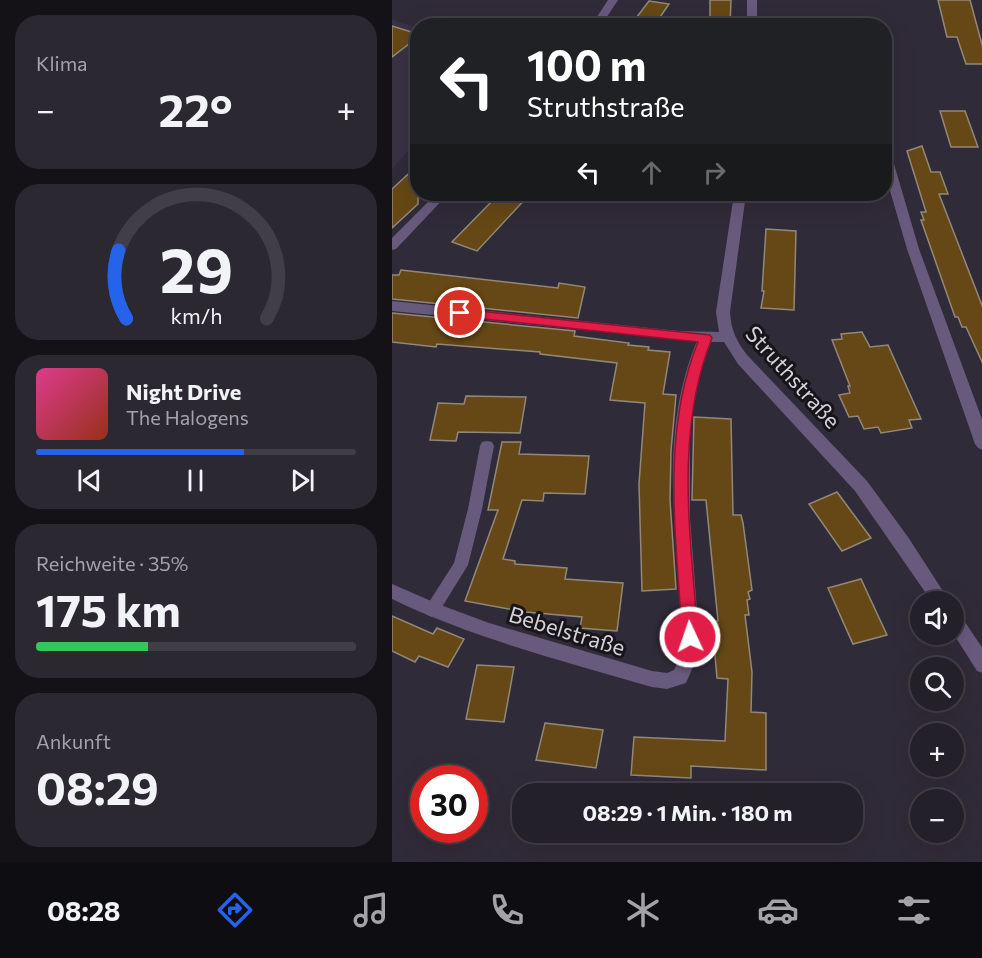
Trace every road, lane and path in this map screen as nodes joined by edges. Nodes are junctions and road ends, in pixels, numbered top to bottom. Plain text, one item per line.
1 (613, 0) edge
2 (752, 0) edge
3 (601, 18) edge
4 (752, 18) edge
5 (892, 178) edge
6 (435, 201) edge
7 (739, 201) edge
8 (392, 246) edge
9 (392, 306) edge
10 (728, 337) junction
11 (705, 338) junction
12 (983, 444) edge
13 (487, 446) dead end
14 (392, 591) edge
15 (935, 591) edge
16 (432, 610) junction
17 (964, 635) edge
18 (983, 665) edge

1 - 3 street
2 - 4 street
5 - 12 street
6 - 8 street
7 - 10 street
9 - 11 street, Struthstraße
10 - 11 street, Struthstraße
10 - 15 street, Struthstraße
11 - 16 street, Bebelstraße
13 - 16 lane
14 - 16 street, Bebelstraße
17 - 18 street

